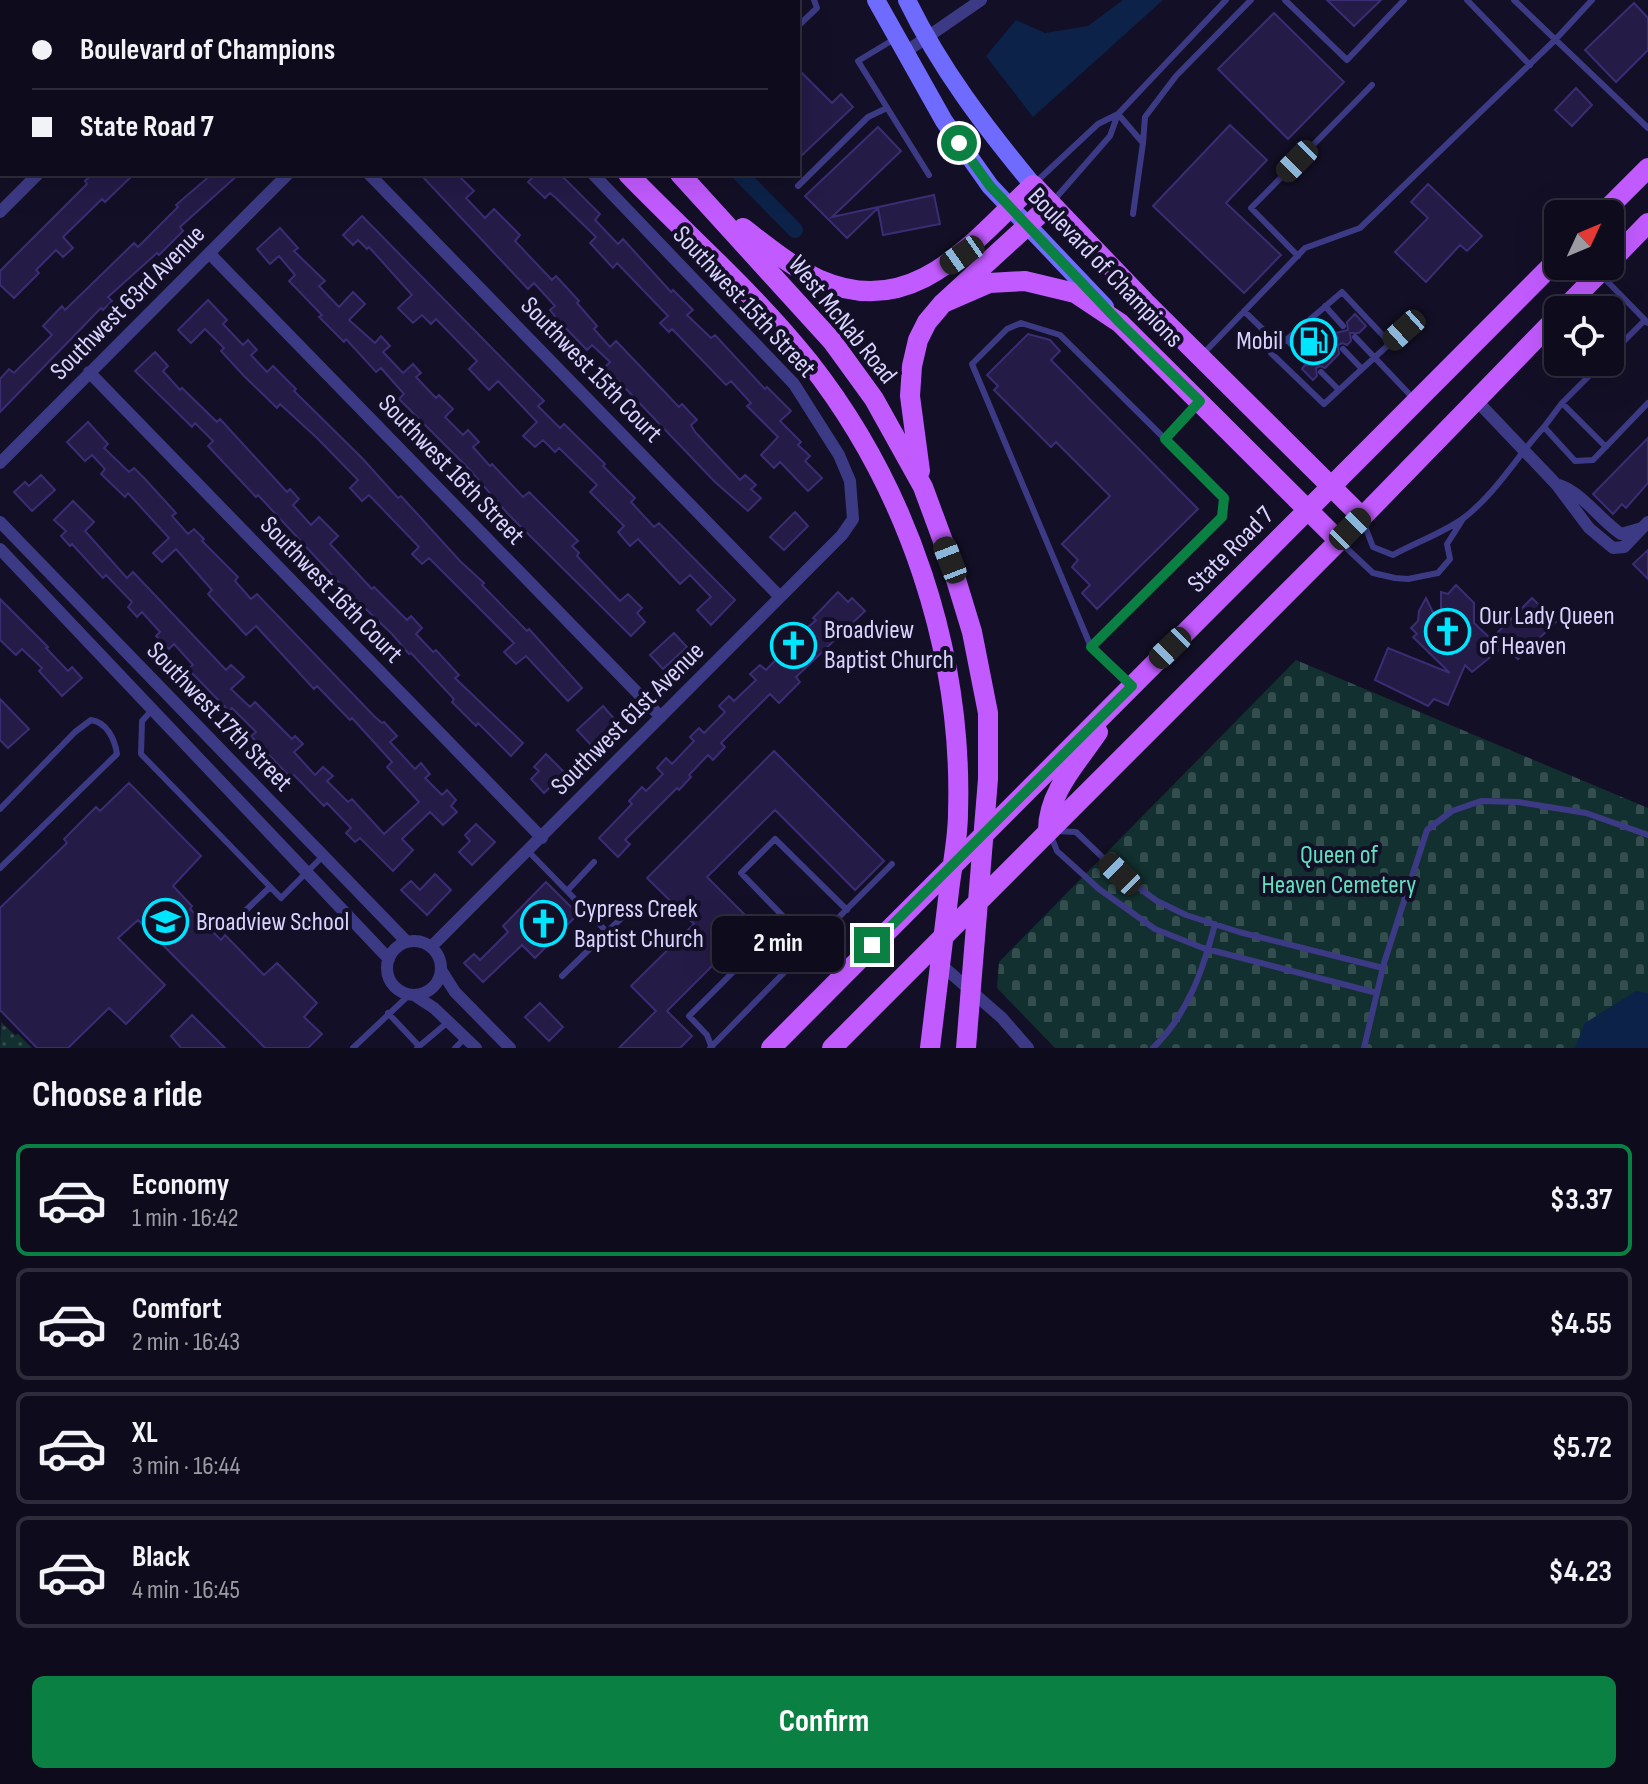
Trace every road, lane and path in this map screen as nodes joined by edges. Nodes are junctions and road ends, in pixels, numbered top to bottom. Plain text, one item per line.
1 (814, 0) edge
2 (876, 0) edge
3 (907, 0) edge
4 (981, 0) edge
5 (1226, 0) edge
6 (1251, 0) edge
7 (1285, 0) edge
8 (1404, 0) edge
9 (1467, 0) edge
10 (1514, 0) edge
11 (1592, 0) edge
12 (800, 24) edge
13 (925, 38) junction
14 (1555, 40) junction
15 (900, 46) junction
16 (1530, 65) junction
17 (1372, 85) dead end
18 (887, 108) junction
19 (1118, 114) junction
20 (1648, 128) edge
21 (1143, 143) junction
22 (1648, 168) edge
23 (929, 175) dead end
24 (36, 176) edge
25 (286, 176) edge
26 (371, 176) edge
27 (595, 176) edge
28 (630, 176) edge
29 (682, 176) edge
30 (1033, 185) junction
31 (798, 186) dead end
32 (1616, 200) edge
33 (708, 202) junction
34 (1051, 204) junction
35 (1010, 207) junction
36 (0, 212) edge
37 (1133, 214) dead end
38 (1648, 223) edge
39 (1028, 227) junction
40 (1624, 248) edge
41 (209, 253) junction
42 (1298, 256) junction
43 (1544, 273) edge
44 (1592, 280) edge
45 (1615, 280) edge
46 (1577, 296) edge
47 (943, 303) junction
48 (1325, 306) junction
49 (1244, 311) junction
50 (1313, 317) junction
51 (1418, 318) dead end
52 (1647, 322) edge
53 (1120, 323) junction
54 (1343, 326) dead end
55 (1544, 330) edge
56 (1332, 337) dead end
57 (1355, 337) dead end
58 (1286, 339) junction
59 (1390, 343) junction
60 (1624, 343) edge
61 (1279, 345) junction
62 (1343, 349) dead end
63 (1200, 356) junction
64 (1374, 358) junction
65 (1309, 361) dead end
66 (1362, 369) junction
67 (89, 372) junction
68 (1321, 372) dead end
69 (1589, 376) edge
70 (1339, 390) junction
71 (1476, 400) junction
72 (1200, 401) junction
73 (1416, 401) junction
74 (1562, 403) junction
75 (1648, 403) edge
76 (1544, 427) junction
77 (1165, 439) junction
78 (1606, 447) junction
79 (1522, 451) junction
80 (0, 463) edge
81 (923, 487) junction
82 (1332, 487) junction
83 (1309, 510) junction
84 (1362, 517) junction
85 (1464, 517) junction
86 (853, 519) joint
87 (0, 522) edge
88 (1645, 525) edge
89 (1339, 541) junction
90 (0, 549) edge
91 (780, 597) junction
92 (1091, 647) junction
93 (141, 668) junction
94 (127, 682) junction
95 (1130, 687) junction
96 (153, 709) junction
97 (661, 717) junction
98 (0, 809) edge
99 (1048, 830) junction
100 (1648, 835) edge
101 (542, 838) junction
102 (528, 851) junction
103 (323, 856) junction
104 (594, 862) dead end
105 (892, 864) dead end
106 (0, 868) edge
107 (306, 871) junction
108 (270, 887) junction
109 (567, 891) junction
110 (636, 904) dead end
111 (847, 910) junction
112 (242, 914) dead end
113 (786, 919) junction
114 (1215, 924) junction
115 (607, 932) junction
116 (821, 935) junction
117 (407, 942) junction
118 (811, 945) junction
119 (431, 947) junction
120 (1208, 949) junction
121 (926, 953) junction
122 (389, 959) junction
123 (850, 967) junction
124 (1383, 968) junction
125 (441, 970) junction
126 (562, 976) dead end
127 (1377, 993) junction
128 (412, 995) junction
129 (388, 1013) junction
130 (449, 1022) junction
131 (465, 1038) junction
132 (418, 1047) edge
133 (353, 1048) edge
134 (455, 1048) edge
135 (476, 1048) edge
136 (510, 1048) edge
137 (711, 1048) edge
138 (771, 1048) edge
139 (832, 1048) edge
140 (930, 1048) edge
141 (966, 1048) edge
142 (1028, 1048) edge
143 (1153, 1048) edge
144 (1364, 1048) edge

1 - 12 lane
2 - 15 street, Boulevard of Champions
3 - 13 street, Boulevard of Champions
4 - 13 street
5 - 19 lane
6 - 21 lane
7 - 8 lane
9 - 16 lane
10 - 14 lane
11 - 14 lane
13 - 15 street
13 - 30 street, Boulevard of Champions
14 - 16 lane
14 - 20 lane
15 - 18 lane
15 - 35 street, Boulevard of Champions
16 - 42 lane
17 - 42 lane
18 - 23 lane
18 - 31 lane
19 - 21 lane
19 - 30 lane
19 - 34 lane
21 - 37 lane
22 - 32 main road
24 - 36 street
25 - 41 street, Southwest 63rd Avenue
26 - 91 street, Southwest 15th Court
27 - 86 street, Southwest 15th Street
28 - 140 main road, West McNab Road
29 - 33 main road, West McNab Road
30 - 34 main road, Boulevard of Champions
30 - 35 main road
33 - 35 main road
33 - 81 main road, West McNab Road
34 - 39 main road
34 - 63 main road, Boulevard of Champions
35 - 39 street, Boulevard of Champions
38 - 40 main road
39 - 47 main road
39 - 53 street, Boulevard of Champions
41 - 67 street, Southwest 63rd Avenue
41 - 97 street, Southwest 16th Street
42 - 49 lane
43 - 73 main road, State Road 7
44 - 46 main road
45 - 52 lane
47 - 53 main road
47 - 81 main road
48 - 50 lane
48 - 54 lane
48 - 59 lane
49 - 61 lane
49 - 63 lane
50 - 56 lane
50 - 58 lane
51 - 59 lane
52 - 60 lane
53 - 72 main road, Boulevard of Champions
55 - 71 main road
57 - 64 lane
58 - 61 lane
58 - 65 lane
59 - 64 lane
61 - 70 lane
62 - 66 lane
63 - 82 main road, Boulevard of Champions
64 - 66 lane
64 - 73 lane
66 - 70 lane
67 - 80 street, Southwest 63rd Avenue
67 - 101 street, Southwest 16th Court
68 - 70 lane
69 - 74 lane
71 - 79 street
71 - 84 main road
72 - 77 lane
72 - 83 main road, Boulevard of Champions
73 - 82 main road, State Road 7
74 - 76 lane
74 - 78 lane
75 - 78 lane
76 - 78 lane
76 - 79 lane
77 - 92 lane
77 - 92 lane
79 - 85 lane
79 - 88 street
81 - 141 main road, West McNab Road
82 - 83 main road, State Road 7
82 - 84 main road, Boulevard of Champions
83 - 89 main road, Boulevard of Champions
83 - 95 main road, State Road 7
84 - 85 lane
84 - 89 main road
85 - 89 lane
86 - 91 street, Southwest 61st Avenue
87 - 93 street, Southwest 17th Street
89 - 99 main road
90 - 94 street, Southwest 17th Street
91 - 97 street, Southwest 61st Avenue
92 - 95 lane
93 - 94 street
93 - 103 street, Southwest 17th Street
94 - 96 street, Southwest 17th Street
95 - 99 main road
95 - 123 main road, State Road 7
96 - 107 street, Southwest 17th Street
96 - 108 lane
97 - 101 street, Southwest 61st Avenue
98 - 106 lane
99 - 114 lane
99 - 120 lane
99 - 121 main road
100 - 124 lane
101 - 102 street, Southwest 61st Avenue
102 - 109 lane
102 - 119 street, Southwest 61st Avenue
103 - 107 lane
103 - 117 street, Southwest 17th Street
104 - 109 lane
105 - 111 lane
107 - 108 lane
107 - 122 street, Southwest 17th Street
108 - 112 lane
109 - 115 lane
110 - 115 lane
111 - 113 lane
111 - 116 lane
113 - 118 lane
113 - 137 lane
114 - 120 lane
114 - 124 lane
115 - 126 lane
116 - 118 lane
116 - 123 lane
117 - 119 street
117 - 122 street
118 - 137 lane
119 - 125 street
120 - 127 lane
120 - 143 lane
121 - 139 main road
121 - 142 street
122 - 128 street
123 - 138 main road, State Road 7
124 - 127 lane
125 - 128 street
125 - 136 street
127 - 144 lane
128 - 129 lane
128 - 130 street
129 - 132 lane
129 - 133 lane
130 - 131 street
130 - 132 lane
131 - 134 lane
131 - 135 street

